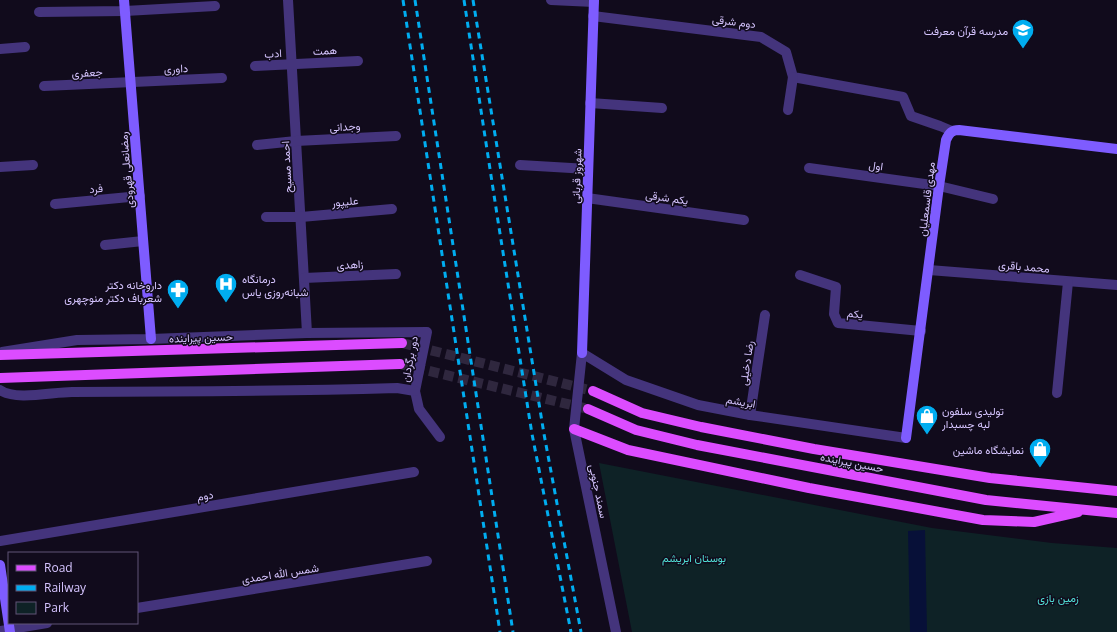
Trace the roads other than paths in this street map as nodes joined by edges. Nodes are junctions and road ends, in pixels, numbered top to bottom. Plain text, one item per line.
1 (124, 0) edge
2 (288, 0) edge
3 (551, 0) edge
4 (594, 1) edge
5 (215, 6) dead end
6 (125, 11) junction
7 (39, 12) dead end
8 (593, 16) junction
9 (25, 47) dead end
10 (0, 48) edge
11 (358, 61) dead end
12 (292, 63) junction
13 (255, 66) dead end
14 (793, 77) junction
15 (222, 78) dead end
16 (131, 82) junction
17 (44, 86) dead end
18 (590, 103) junction
19 (662, 108) dead end
20 (788, 110) dead end
21 (952, 132) junction
22 (396, 136) dead end
23 (296, 141) junction
24 (257, 144) dead end
25 (1117, 150) edge
26 (33, 165) dead end
27 (520, 165) dead end
28 (0, 167) edge
29 (809, 168) dead end
30 (588, 169) junction
31 (939, 186) junction
32 (140, 196) junction
33 (587, 198) junction
34 (993, 199) dead end
35 (55, 204) dead end
36 (392, 209) dead end
37 (266, 217) dead end
38 (300, 217) junction
39 (744, 220) dead end
40 (143, 241) junction
41 (105, 244) dead end
42 (929, 270) junction
43 (396, 274) dead end
44 (800, 275) dead end
45 (304, 278) junction
46 (1068, 282) junction
47 (1117, 285) edge
48 (765, 315) dead end
49 (921, 331) junction
50 (307, 333) junction
51 (151, 339) junction
52 (402, 343) tunnel mouth
53 (0, 353) edge
54 (582, 353) junction
55 (400, 364) tunnel mouth
56 (0, 378) edge
57 (0, 390) edge
58 (593, 391) tunnel mouth
59 (415, 392) junction
60 (1057, 393) dead end
61 (588, 409) tunnel mouth
62 (750, 415) junction
63 (574, 429) junction
64 (440, 437) dead end
65 (906, 438) joint
66 (414, 472) dead end
67 (1117, 491) edge
68 (1087, 510) junction
69 (1117, 513) edge
70 (0, 541) edge
71 (427, 561) dead end
72 (0, 565) edge
73 (138, 608) edge
74 (42, 624) edge
75 (7, 631) edge
76 (616, 632) edge

1 - 6 street, رمضانعلی قهرودی
2 - 12 street, احمد مسیح
3 - 4 street
4 - 8 street, شهروز قربانی
5 - 6 street
6 - 7 street
6 - 16 street, رمضانعلی قهرودی
8 - 14 street, دوم شرقی
8 - 18 street, شهروز قربانی
9 - 10 street
11 - 12 street, همت
12 - 13 street, ادب
12 - 23 street, احمد مسیح
14 - 20 street
14 - 21 street
15 - 16 street, داوری
16 - 17 street, جعفری
16 - 32 street, رمضانعلی قهرودی
18 - 19 street
18 - 30 street, شهروز قربانی
21 - 25 street
21 - 31 street, مهدی قاسمعلیان
22 - 23 street, وجدانی
23 - 24 street, وجدانی
23 - 38 street, احمد مسیح
26 - 28 street
27 - 30 street
29 - 31 street, اول
30 - 33 street, شهروز قربانی
31 - 34 street, اول
31 - 42 street, مهدی قاسمعلیان
32 - 35 street, فرد
32 - 40 street, رمضانعلی قهرودی
33 - 39 street, یکم شرقی
33 - 54 street, شهروز قربانی
36 - 38 street, علیپور
37 - 38 street, علیپور
38 - 45 street, احمد مسیح
40 - 41 street
40 - 51 street, رمضانعلی قهرودی
42 - 46 street, محمد باقری
42 - 49 street, مهدی قاسمعلیان
43 - 45 street, زاهدی
44 - 49 street, یکم
45 - 50 street, احمد مسیح
46 - 47 street, محمد باقری
46 - 60 street
48 - 62 street, رضا دخیلی
49 - 65 street, مهدی قاسمعلیان
50 - 51 street
50 - 59 street, دور برگردان
51 - 53 street
52 - 53 main road, حسین پیراینده
54 - 62 street, ابریشم
54 - 63 street, سمند جنوبی
55 - 56 main road
57 - 59 street
58 - 67 main road, حسین پیراینده
59 - 64 street
61 - 68 main road, حسین پیراینده
62 - 65 street, ابریشم
63 - 68 main road
63 - 76 street, سمند جنوبی
66 - 70 street, دوم
68 - 69 main road, حسین پیراینده
71 - 73 street, شمس الله احمدی
72 - 75 street
74 - 75 street

